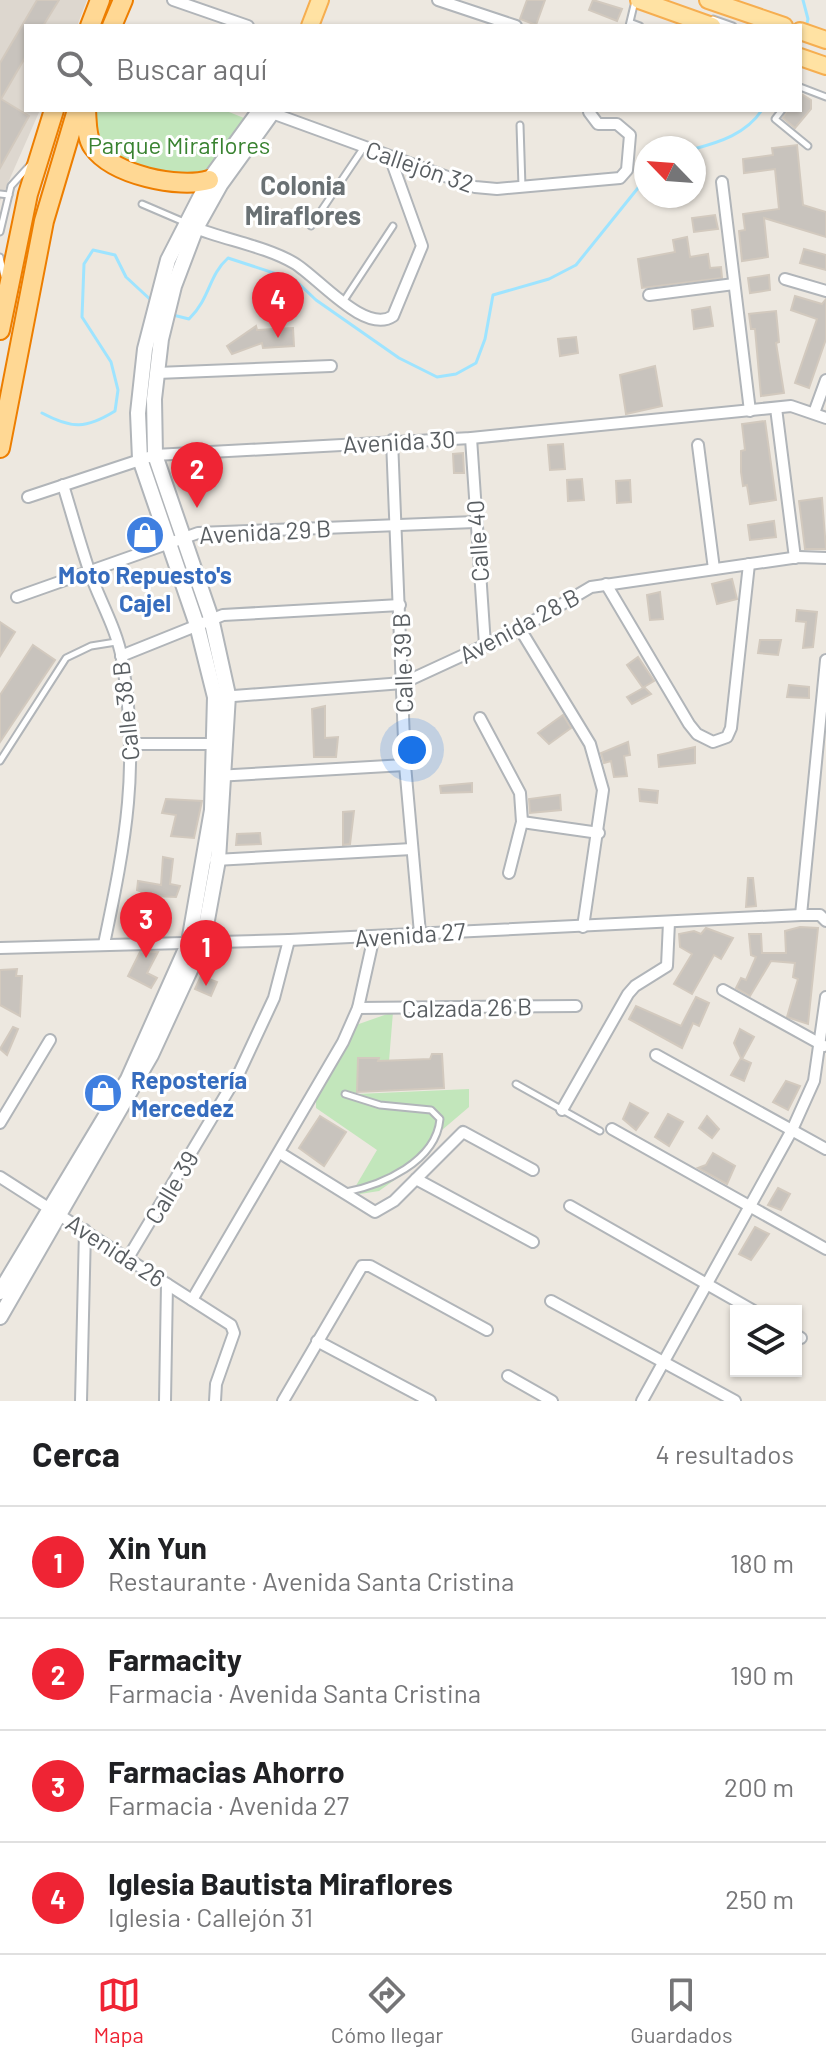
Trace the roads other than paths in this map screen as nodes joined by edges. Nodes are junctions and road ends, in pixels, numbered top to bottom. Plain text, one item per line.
1 (100, 0) edge
2 (123, 0) edge
3 (173, 0) edge
4 (313, 0) edge
5 (320, 0) edge
6 (328, 0) edge
7 (438, 0) edge
8 (637, 0) edge
9 (659, 0) edge
10 (708, 0) edge
11 (736, 0) edge
12 (752, 15) junction
13 (91, 24) edge
14 (113, 24) edge
15 (242, 24) edge
16 (304, 24) edge
17 (311, 24) edge
18 (319, 24) edge
19 (510, 24) edge
20 (630, 24) edge
21 (701, 24) edge
22 (727, 24) edge
23 (779, 24) edge
24 (802, 32) edge
25 (826, 40) edge
26 (802, 50) edge
27 (802, 57) edge
28 (824, 62) edge
29 (802, 88) edge
30 (826, 97) edge
31 (53, 112) edge
32 (76, 112) edge
33 (86, 112) edge
34 (260, 112) edge
35 (264, 112) edge
36 (589, 112) dead end
37 (780, 112) edge
38 (520, 125) dead end
39 (808, 146) dead end
40 (364, 147) junction
41 (39, 155) junction
42 (390, 157) junction
43 (215, 182) junction
44 (722, 182) dead end
45 (522, 188) junction
46 (0, 194) edge
47 (9, 195) junction
48 (142, 204) dead end
49 (190, 225) junction
50 (311, 226) dead end
51 (393, 226) dead end
52 (0, 228) edge
53 (0, 257) edge
54 (785, 279) dead end
55 (734, 284) junction
56 (7, 289) junction
57 (826, 291) edge
58 (649, 295) dead end
59 (342, 302) junction
60 (159, 317) junction
61 (0, 330) edge
62 (331, 366) dead end
63 (157, 373) junction
64 (826, 380) edge
65 (776, 408) junction
66 (750, 411) junction
67 (814, 413) junction
68 (826, 418) edge
69 (471, 438) junction
70 (392, 440) junction
71 (698, 445) dead end
72 (0, 448) edge
73 (148, 457) junction
74 (63, 485) junction
75 (28, 497) dead end
76 (475, 522) junction
77 (397, 524) junction
78 (183, 536) junction
79 (169, 542) junction
80 (795, 558) junction
81 (826, 558) edge
82 (749, 564) junction
83 (714, 569) junction
84 (89, 570) junction
85 (606, 584) junction
86 (17, 597) dead end
87 (400, 605) junction
88 (204, 622) junction
89 (520, 629) junction
90 (116, 642) junction
91 (485, 645) junction
92 (121, 656) junction
93 (826, 660) edge
94 (403, 683) junction
95 (222, 696) junction
96 (480, 718) dead end
97 (131, 744) junction
98 (221, 744) junction
99 (0, 761) edge
100 (405, 765) junction
101 (220, 776) junction
102 (522, 822) junction
103 (599, 833) junction
104 (412, 849) junction
105 (212, 860) junction
106 (509, 873) dead end
107 (801, 915) junction
108 (823, 918) edge
109 (669, 922) junction
110 (583, 927) junction
111 (420, 933) junction
112 (374, 936) junction
113 (289, 940) junction
114 (196, 942) junction
115 (104, 944) junction
116 (0, 948) edge
117 (723, 990) dead end
118 (826, 997) edge
119 (576, 1006) dead end
120 (358, 1008) junction
121 (50, 1040) dead end
122 (823, 1045) edge
123 (656, 1055) dead end
124 (516, 1084) dead end
125 (345, 1094) dead end
126 (562, 1110) junction
127 (0, 1123) edge
128 (612, 1129) dead end
129 (792, 1130) junction
130 (600, 1131) dead end
131 (826, 1149) edge
132 (280, 1153) junction
133 (533, 1170) dead end
134 (0, 1177) edge
135 (416, 1179) junction
136 (341, 1192) junction
137 (570, 1206) dead end
138 (749, 1206) junction
139 (56, 1212) junction
140 (85, 1230) junction
141 (533, 1242) dead end
142 (826, 1249) edge
143 (128, 1258) junction
144 (706, 1283) junction
145 (167, 1284) junction
146 (0, 1292) edge
147 (192, 1300) junction
148 (551, 1301) dead end
149 (744, 1305) edge
150 (0, 1317) edge
151 (487, 1330) dead end
152 (317, 1341) junction
153 (663, 1362) junction
154 (508, 1376) dead end
155 (81, 1401) edge
156 (165, 1401) edge
157 (215, 1401) edge
158 (283, 1401) edge
159 (430, 1401) edge
160 (552, 1401) edge
161 (642, 1401) edge
162 (735, 1401) edge

1 - 13 highway
2 - 14 highway
3 - 15 street
4 - 16 street
5 - 17 main road
6 - 18 street
7 - 19 street
8 - 20 lane
8 - 21 main road
9 - 22 lane
10 - 12 main road
11 - 12 lane
12 - 23 main road
24 - 25 main road
26 - 28 lane
27 - 28 main road
29 - 30 lane
31 - 41 highway
32 - 72 highway
33 - 43 highway
34 - 43 street
35 - 40 street, Callejón 32
36 - 45 street, Callejón 32
37 - 39 lane
38 - 45 lane
40 - 42 street, Callejón 32
40 - 50 lane
41 - 47 lane
41 - 56 highway
42 - 45 street, Callejón 32
42 - 59 street
43 - 49 street
44 - 55 street
46 - 47 lane
47 - 52 lane
48 - 49 lane
49 - 59 street
49 - 60 street
49 - 60 street
51 - 59 lane
53 - 56 lane
54 - 57 street
55 - 58 street
55 - 66 street
56 - 61 highway
60 - 63 street
60 - 73 street
62 - 63 street
63 - 73 street
64 - 67 street
65 - 66 street, Avenida 30
65 - 67 street, Avenida 30
65 - 80 street
66 - 69 street, Avenida 30
67 - 68 street, Avenida 30
69 - 70 street, Avenida 30
69 - 76 street, Calle 40
70 - 73 street, Avenida 30
70 - 77 street, Calle 39 B
71 - 83 street
73 - 74 street, Avenida 30
73 - 78 street
73 - 79 street
74 - 75 street, Avenida 30
74 - 84 street, Calle 38 B
76 - 77 street, Avenida 29 B
76 - 91 street, Calle 40
77 - 78 street, Avenida 29 B
77 - 87 street, Calle 39 B
78 - 79 street, Avenida 29 B
78 - 88 street
79 - 84 street, Avenida 29 B
79 - 88 street
80 - 81 street, Avenida 28 B
80 - 82 street, Avenida 28 B
82 - 83 street, Avenida 28 B
82 - 85 street
83 - 85 street, Avenida 28 B
84 - 86 street, Avenida 29 B
84 - 90 street, Calle 38 B
85 - 89 street, Avenida 28 B
87 - 88 street
87 - 94 street, Calle 39 B
88 - 92 street
88 - 95 street
89 - 91 street, Avenida 28 B
89 - 103 street
90 - 92 street, Calle 38 B
90 - 99 lane
91 - 94 street, Avenida 28 B
92 - 97 street, Calle 38 B
93 - 107 street
94 - 95 street, Avenida 28 B
94 - 100 street, Calle 39 B
95 - 98 street
96 - 102 street
97 - 98 street
97 - 115 street, Calle 38 B
98 - 101 street
100 - 101 street
100 - 104 street, Calle 39 B
101 - 105 street
102 - 103 street
102 - 106 street
103 - 110 street
104 - 105 street
104 - 111 street, Calle 39 B
105 - 114 street
107 - 108 street, Avenida 27
107 - 109 street, Avenida 27
109 - 110 street, Avenida 27
109 - 126 street
110 - 111 street, Avenida 27
111 - 112 street, Avenida 27
112 - 113 street, Avenida 27
112 - 120 street
113 - 114 street, Avenida 27
113 - 143 street, Calle 39
114 - 115 street, Avenida 27
114 - 139 street
115 - 116 street, Avenida 27
117 - 122 street
118 - 122 street
119 - 120 street, Calzada 26 B
120 - 132 street
121 - 127 street
122 - 129 street
123 - 129 street
124 - 126 lane
125 - 136 lane
126 - 130 lane
128 - 138 street
129 - 131 street
129 - 138 street
132 - 136 street
132 - 147 street
133 - 135 street
134 - 139 street, Avenida 26
135 - 136 street
135 - 141 street
137 - 144 street
138 - 142 street
138 - 144 street
139 - 140 street, Avenida 26
139 - 146 street
139 - 150 street
140 - 143 street, Avenida 26
140 - 155 street
143 - 145 street, Avenida 26
144 - 149 street
144 - 153 street
145 - 147 street, Avenida 26
145 - 156 street
147 - 157 street, Avenida 26
148 - 153 street
151 - 152 street
152 - 158 street
152 - 159 street
153 - 161 street
153 - 162 street
154 - 160 street

